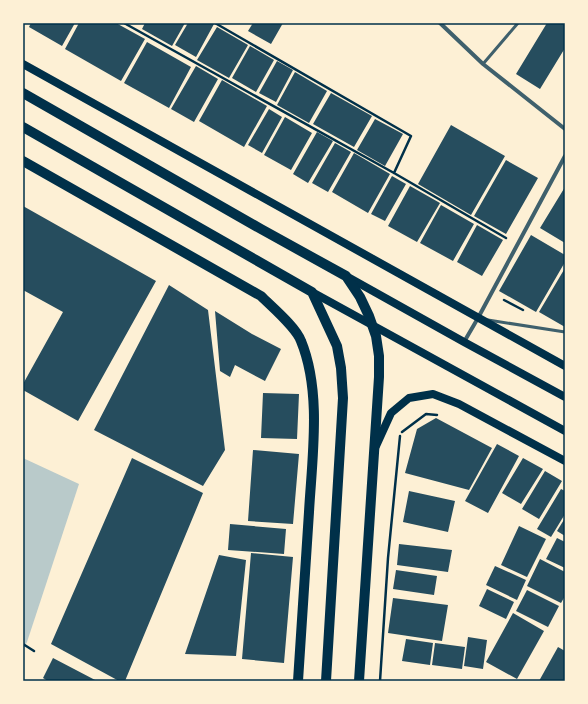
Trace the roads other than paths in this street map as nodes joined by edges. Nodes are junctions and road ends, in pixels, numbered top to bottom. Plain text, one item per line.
1 (440, 23) edge
2 (518, 23) edge
3 (23, 64) edge
4 (483, 64) junction
5 (23, 93) edge
6 (23, 127) edge
7 (565, 129) edge
8 (565, 156) edge
9 (23, 161) edge
10 (516, 244) road end
11 (346, 276) junction
12 (312, 292) junction
13 (478, 318) junction
14 (565, 332) edge
15 (464, 342) junction
16 (565, 366) edge
17 (565, 397) edge
18 (565, 431) edge
19 (375, 449) junction
20 (565, 461) edge
21 (298, 681) edge
22 (326, 681) edge
23 (359, 681) edge

1 - 4 street
2 - 4 lane
3 - 13 main road
4 - 7 street
5 - 11 main road
6 - 12 main road
8 - 13 street
9 - 21 main road
10 - 13 street
11 - 15 main road
11 - 19 main road
12 - 18 main road
12 - 22 main road
13 - 14 lane
13 - 15 street
13 - 16 main road
15 - 17 main road
19 - 20 main road
19 - 23 main road

